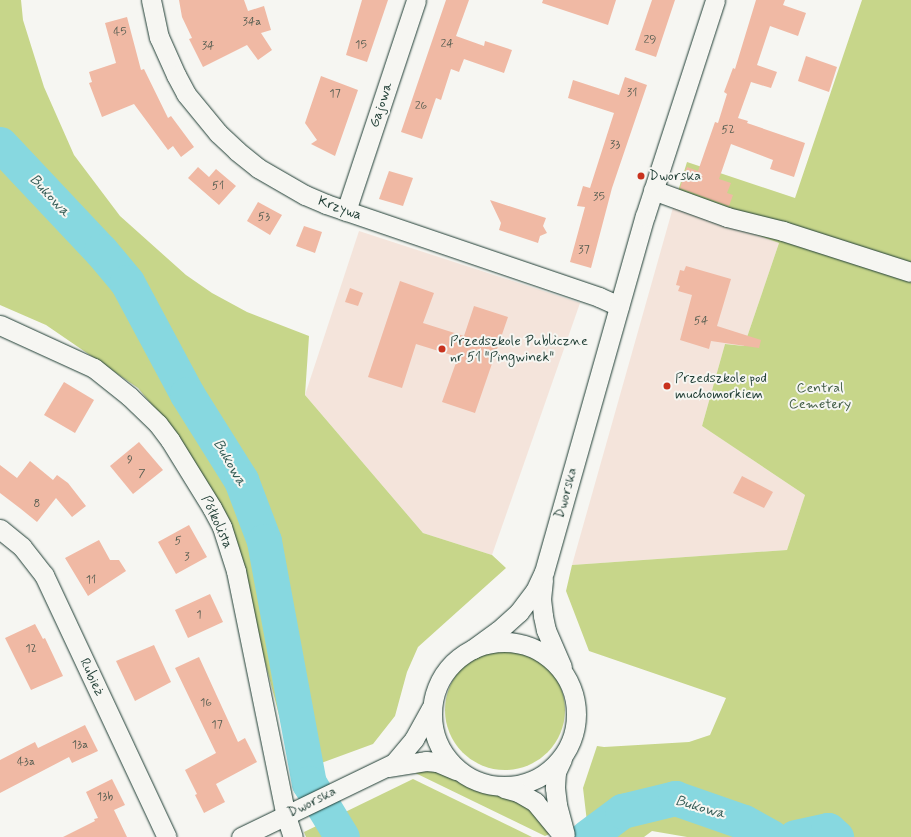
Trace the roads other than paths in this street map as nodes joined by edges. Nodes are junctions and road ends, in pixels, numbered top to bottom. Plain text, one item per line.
1 (151, 0) edge
2 (416, 0) edge
3 (715, 0) edge
4 (653, 190) junction
5 (346, 211) junction
6 (911, 272) edge
7 (619, 306) junction
8 (0, 324) edge
9 (0, 529) edge
10 (544, 572) junction
11 (473, 649) junction
12 (568, 679) junction
13 (432, 705) junction
14 (563, 757) junction
15 (384, 768) junction
16 (458, 770) junction
17 (499, 787) junction
18 (286, 816) junction
19 (167, 837) edge
20 (241, 837) edge
21 (293, 837) edge
22 (565, 837) edge

1 - 5 street, Krzywa
2 - 5 street, Gajowa
3 - 4 street, Dworska
4 - 6 street
4 - 7 street, Dworska
5 - 7 street, Krzywa
7 - 10 street, Dworska
8 - 18 street, Półkolista
9 - 19 street, Rubież
10 - 11 street, Dworska
10 - 12 street, Dworska
11 - 12 street
11 - 13 street, Dworska
12 - 14 street, Dworska
13 - 15 street, Dworska
13 - 16 street
14 - 17 street
14 - 22 street, Dworska
15 - 16 street, Dworska
15 - 18 street, Dworska
16 - 17 street
17 - 22 street
18 - 20 street, Dworska
18 - 21 street

